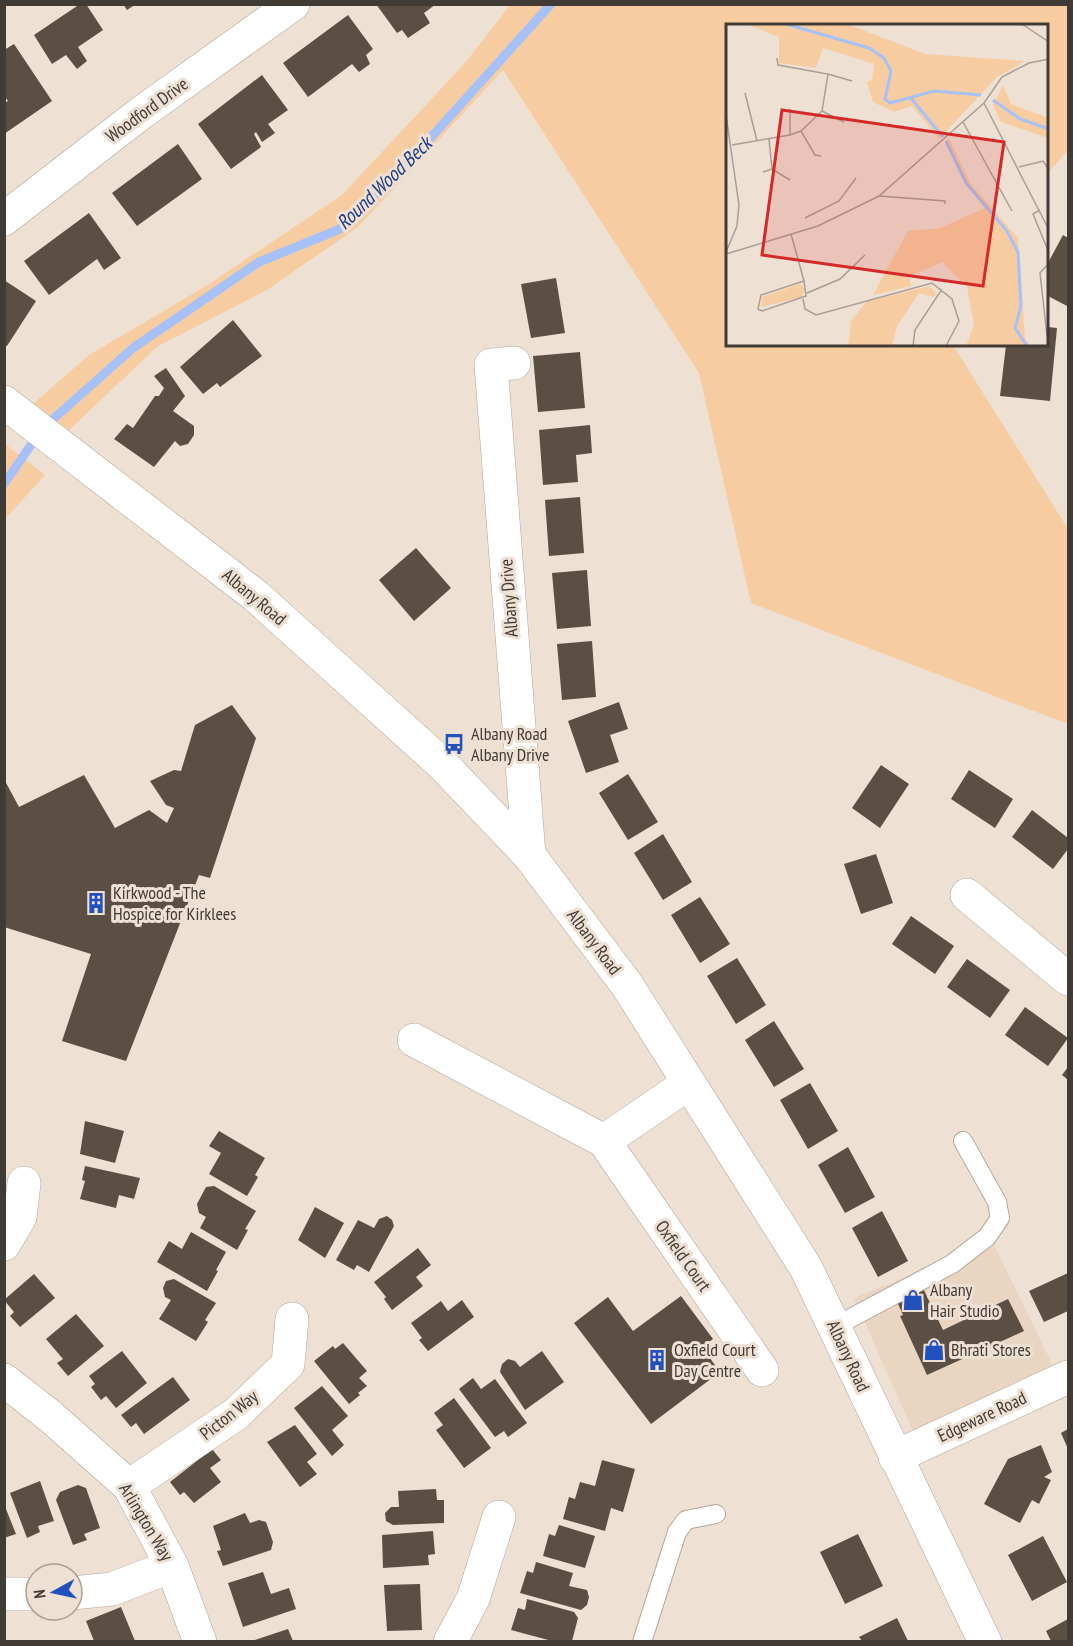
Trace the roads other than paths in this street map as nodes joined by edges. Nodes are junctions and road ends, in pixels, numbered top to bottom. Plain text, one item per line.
1 (293, 4) edge
2 (4, 219) edge
3 (514, 363) dead end
4 (11, 407) edge
5 (529, 855) junction
6 (967, 895) dead end
7 (1068, 979) edge
8 (414, 1040) dead end
9 (689, 1083) junction
10 (604, 1141) junction
11 (963, 1141) dead end
12 (24, 1183) dead end
13 (4, 1244) edge
14 (292, 1319) dead end
15 (834, 1327) junction
16 (762, 1370) dead end
17 (1068, 1377) edge
18 (4, 1380) edge
19 (895, 1457) junction
20 (129, 1486) junction
21 (716, 1514) dead end
22 (499, 1517) dead end
23 (172, 1566) junction
24 (84, 1592) edge
25 (4, 1594) edge
26 (24, 1594) edge
27 (200, 1641) edge
28 (450, 1641) edge
29 (642, 1641) edge
30 (985, 1641) edge

1 - 2 street, Woodford Drive
3 - 5 street, Albany Drive
4 - 5 street, Albany Road
5 - 9 street, Albany Road
6 - 7 street
8 - 10 street, Oxfield Court
9 - 10 street
9 - 15 street, Albany Road
10 - 16 street, Oxfield Court
11 - 15 lane
12 - 13 street
14 - 20 street, Picton Way
15 - 19 street, Albany Road
17 - 19 street, Edgeware Road
18 - 20 street, Arlington Way
19 - 30 street, Albany Road
20 - 23 street, Arlington Way
21 - 29 lane
22 - 28 street
23 - 24 street
23 - 27 street, Arlington Way
25 - 26 street

